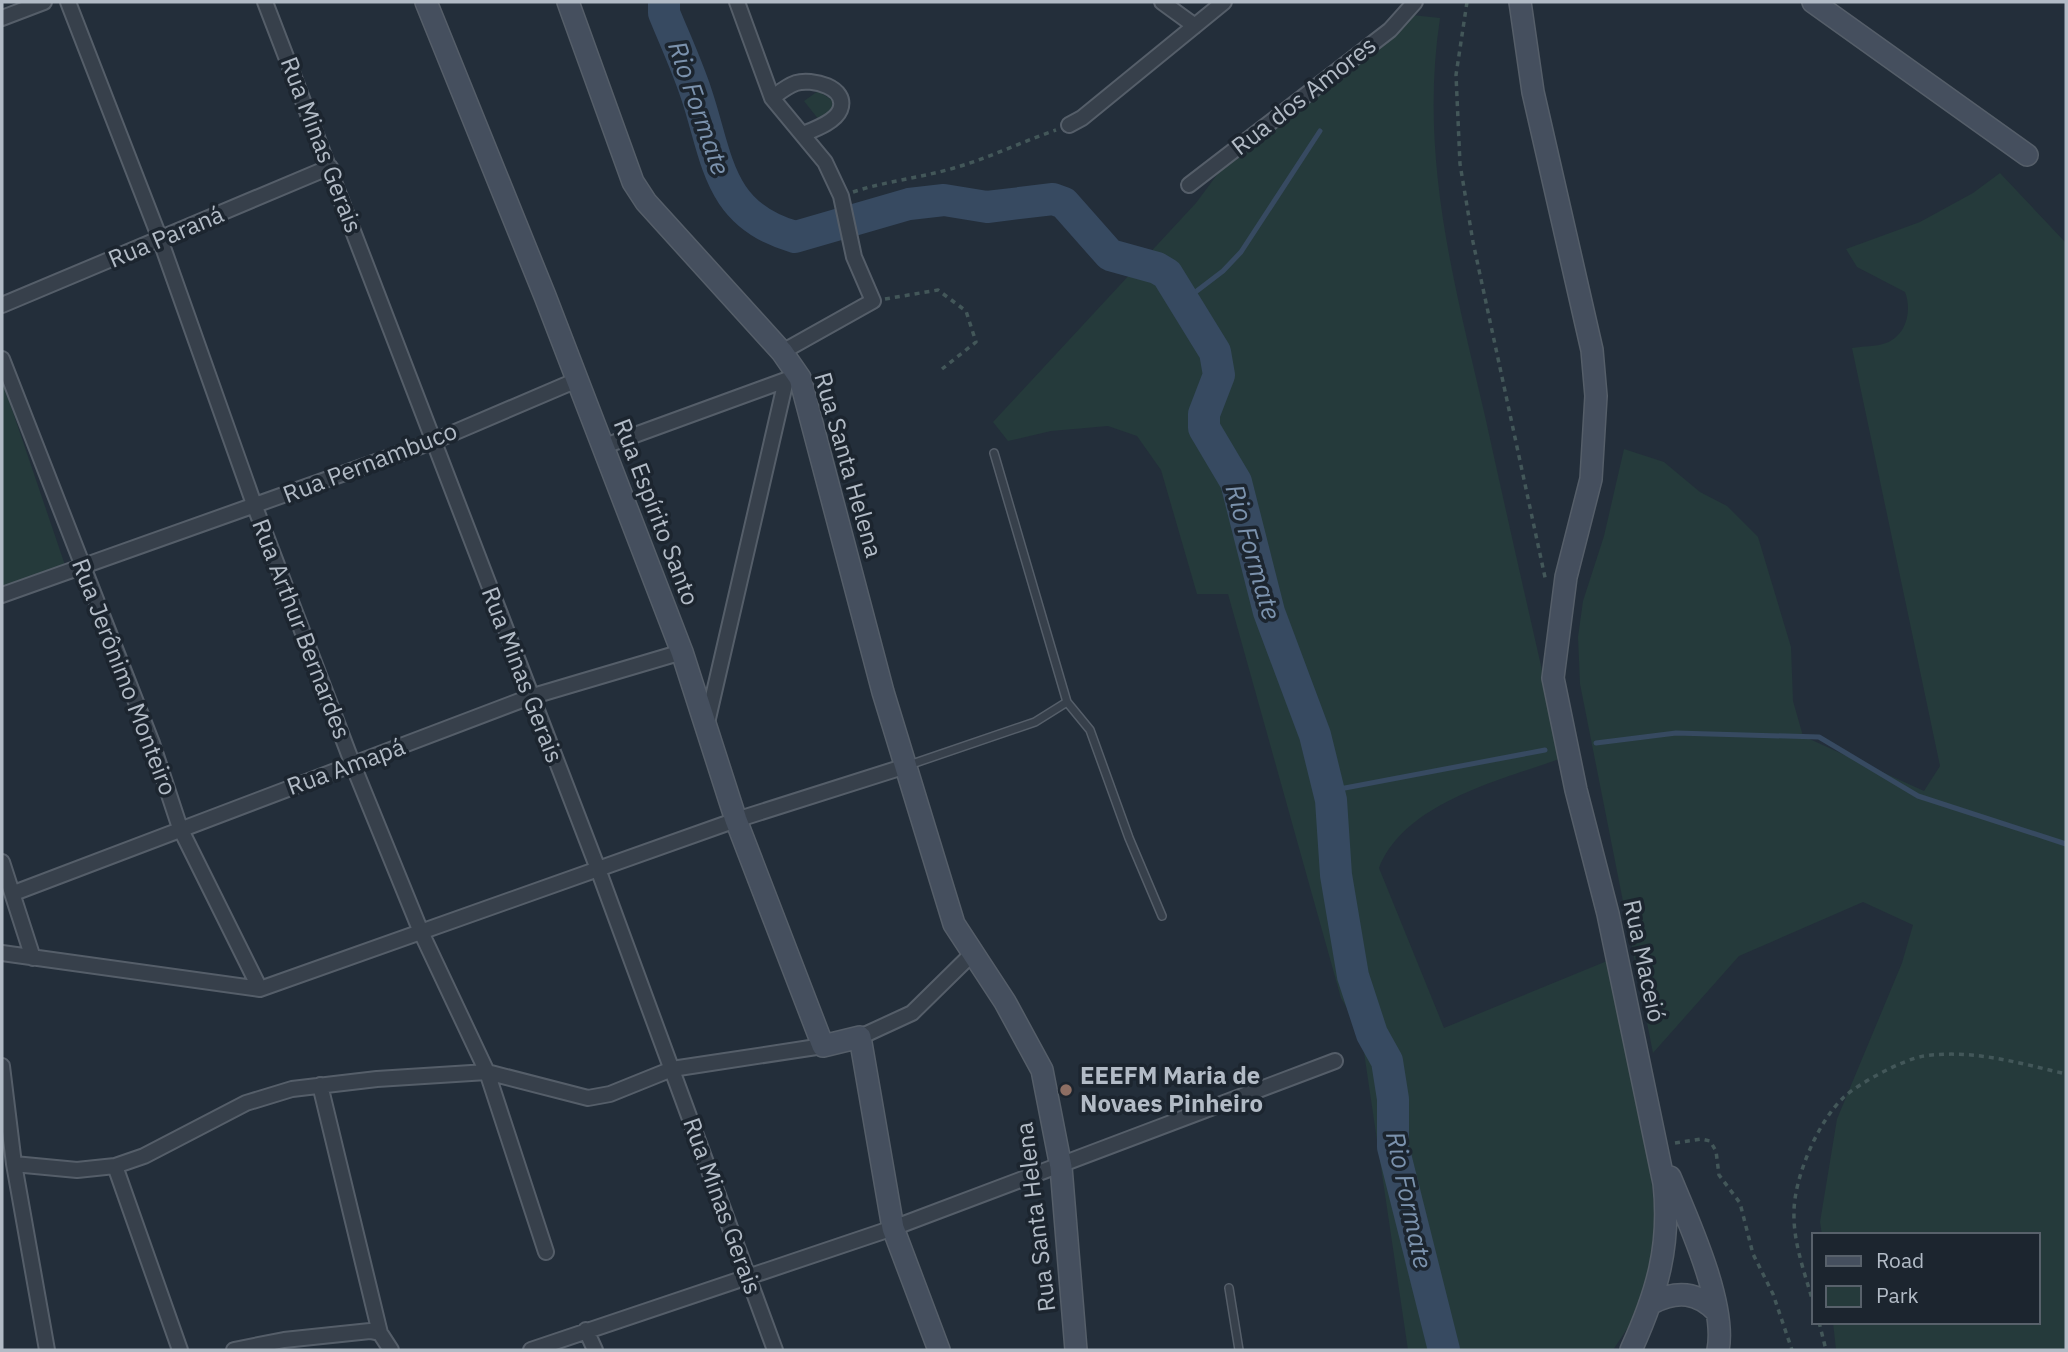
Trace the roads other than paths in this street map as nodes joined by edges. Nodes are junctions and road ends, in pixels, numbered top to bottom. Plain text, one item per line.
1 (44, 2) edge
2 (68, 2) edge
3 (265, 2) edge
4 (426, 2) edge
5 (568, 2) edge
6 (737, 2) edge
7 (1162, 2) edge
8 (1224, 2) edge
9 (1415, 2) edge
10 (1520, 2) edge
11 (1812, 2) edge
12 (2, 18) edge
13 (1195, 26) junction
14 (772, 98) junction
15 (1069, 125) road end
16 (803, 134) junction
17 (2027, 155) dead end
18 (330, 167) junction
19 (1189, 185) dead end
20 (160, 239) junction
21 (2, 305) edge
22 (782, 352) junction
23 (2, 359) edge
24 (792, 378) junction
25 (577, 380) junction
26 (432, 442) junction
27 (602, 447) junction
28 (994, 453) dead end
29 (255, 507) junction
30 (82, 566) junction
31 (2, 595) edge
32 (682, 652) junction
33 (530, 697) junction
34 (1067, 702) junction
35 (706, 728) junction
36 (352, 765) junction
37 (906, 766) junction
38 (736, 820) junction
39 (180, 828) junction
40 (2, 862) edge
41 (598, 869) junction
42 (14, 894) junction
43 (1162, 916) dead end
44 (421, 932) junction
45 (2, 953) edge
46 (33, 958) junction
47 (977, 961) junction
48 (260, 989) junction
49 (860, 1037) junction
50 (823, 1046) junction
51 (1335, 1061) dead end
52 (2, 1066) edge
53 (672, 1069) junction
54 (487, 1072) junction
55 (320, 1085) junction
56 (1655, 1143) junction
57 (14, 1164) junction
58 (114, 1166) junction
59 (1061, 1167) junction
60 (893, 1227) junction
61 (546, 1252) dead end
62 (748, 1276) junction
63 (1229, 1288) dead end
64 (1652, 1303) junction
65 (1717, 1312) junction
66 (586, 1330) junction
67 (380, 1333) junction
68 (47, 1350) edge
69 (180, 1350) edge
70 (234, 1350) edge
71 (391, 1350) edge
72 (531, 1350) edge
73 (594, 1350) edge
74 (775, 1350) edge
75 (939, 1350) edge
76 (1076, 1350) edge
77 (1239, 1350) edge
78 (1631, 1350) edge
79 (1718, 1350) edge

1 - 12 street
2 - 20 street, Rua Arthur Bernardes
3 - 18 street, Rua Minas Gerais
4 - 25 street, Rua Espírito Santo
5 - 22 street, Rua Santa Helena
6 - 14 street
7 - 13 street
8 - 13 street
9 - 19 street, Rua dos Amores
10 - 56 street, Rua Maceió
11 - 17 street
13 - 15 street
14 - 16 street
14 - 16 street
16 - 22 street
18 - 20 street, Rua Paraná
18 - 26 street, Rua Minas Gerais
20 - 21 street, Rua Paraná
20 - 29 street, Rua Arthur Bernardes
22 - 24 street, Rua Santa Helena
23 - 30 street, Rua Jerônimo Monteiro
24 - 27 street
24 - 35 street
24 - 37 street, Rua Santa Helena
25 - 26 street, Rua Pernambuco
25 - 27 street, Rua Espírito Santo
26 - 29 street, Rua Pernambuco
26 - 33 street, Rua Minas Gerais
27 - 32 street, Rua Espírito Santo
28 - 34 lane
29 - 30 street, Rua Pernambuco
29 - 36 street, Rua Arthur Bernardes
30 - 31 street, Rua Pernambuco
30 - 39 street, Rua Jerônimo Monteiro
32 - 33 street, Rua Amapá
32 - 35 street, Rua Espírito Santo
33 - 36 street, Rua Amapá
33 - 41 street, Rua Minas Gerais
34 - 37 lane
34 - 43 lane
35 - 38 street, Rua Espírito Santo
36 - 39 street, Rua Amapá
36 - 44 street, Rua Arthur Bernardes
37 - 38 street
37 - 47 street, Rua Santa Helena
38 - 41 street
38 - 50 street, Rua Espírito Santo
39 - 42 street, Rua Amapá
39 - 48 street, Rua Jerônimo Monteiro
40 - 42 street
41 - 44 street
41 - 53 street, Rua Minas Gerais
42 - 46 street
44 - 48 street
44 - 54 street, Rua Arthur Bernardes
45 - 46 street
46 - 48 street
47 - 49 street
47 - 59 street, Rua Santa Helena
49 - 50 street
49 - 60 street
50 - 53 street
51 - 59 street
52 - 57 street
53 - 54 street
53 - 62 street, Rua Minas Gerais
54 - 55 street
54 - 61 street, Rua Arthur Bernardes
55 - 58 street
55 - 67 street
56 - 64 street, Rua Maceió
56 - 65 street, Rua Maceió
57 - 58 street
57 - 68 street
58 - 69 street
59 - 60 street
59 - 76 street, Rua Santa Helena
60 - 62 street
60 - 75 street
62 - 66 street
62 - 74 street, Rua Minas Gerais
63 - 77 lane
64 - 65 street
64 - 78 street, Rua Maceió
65 - 79 street, Rua Maceió
66 - 72 street
66 - 73 street
67 - 70 street
67 - 71 street

